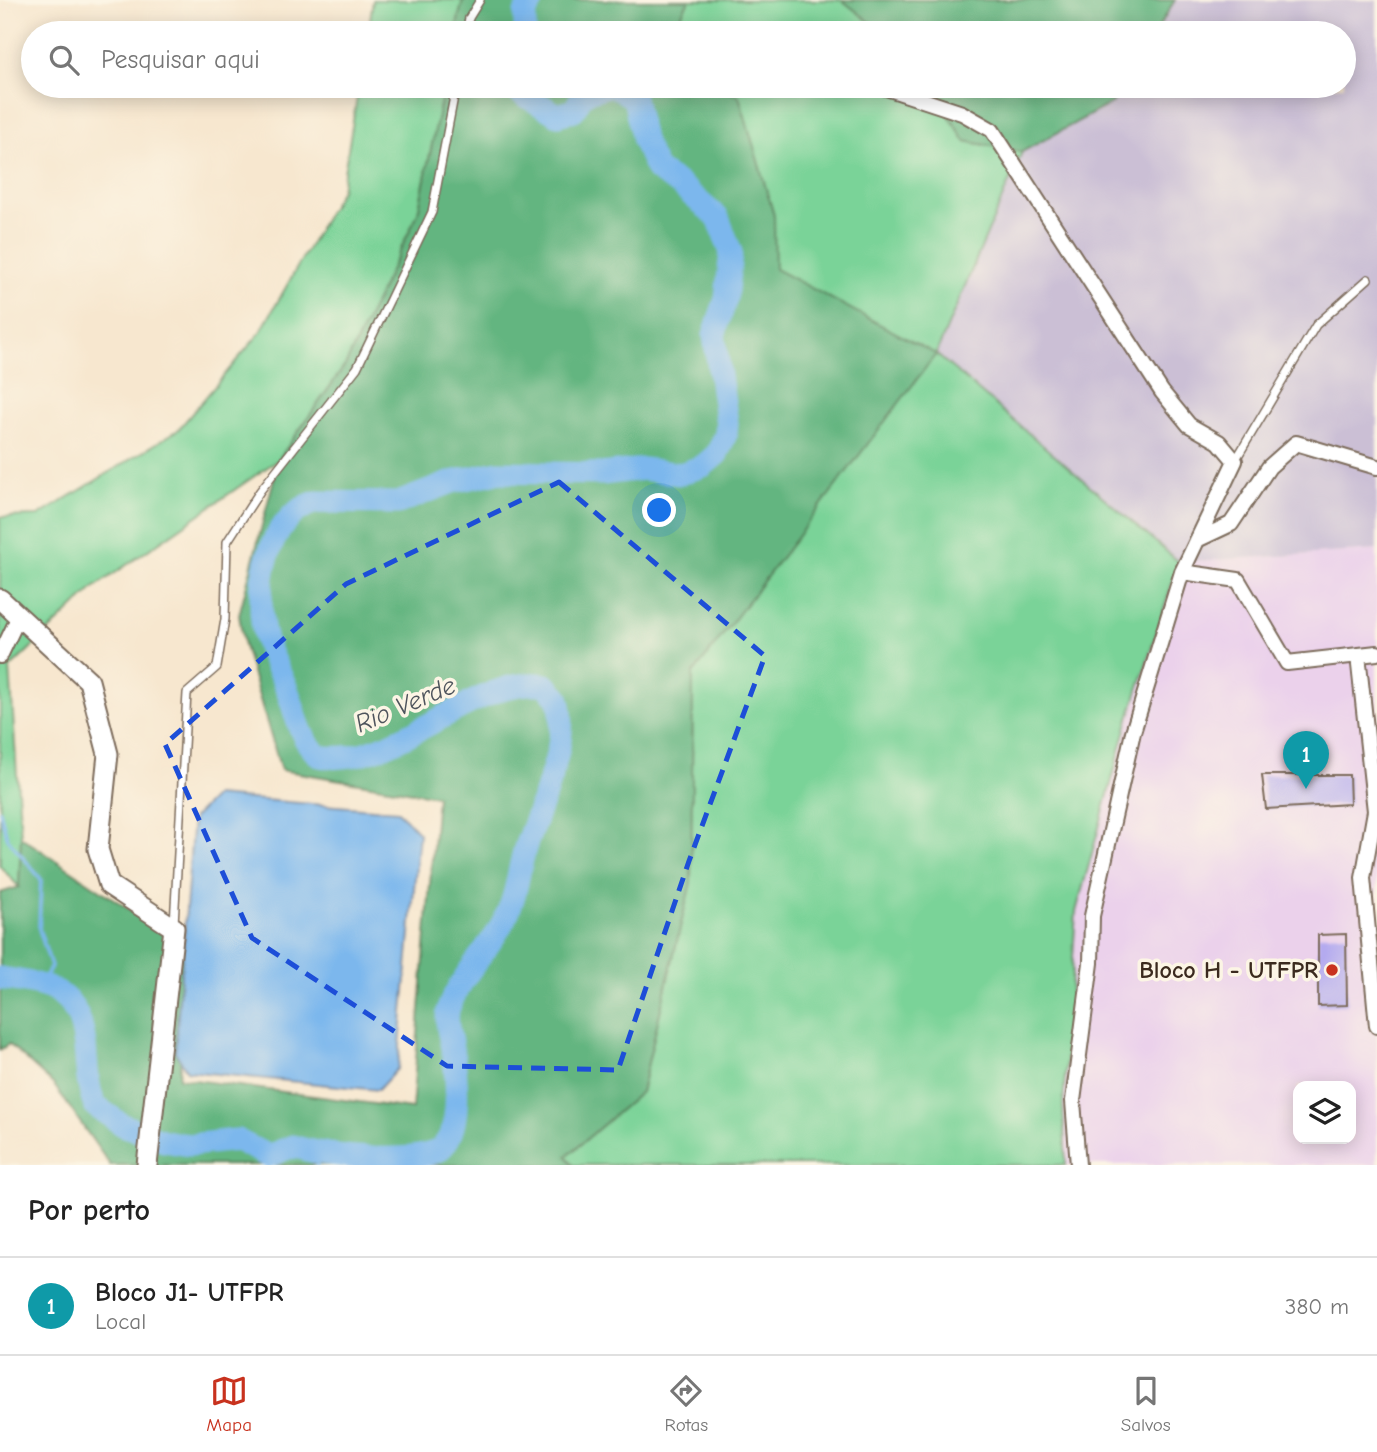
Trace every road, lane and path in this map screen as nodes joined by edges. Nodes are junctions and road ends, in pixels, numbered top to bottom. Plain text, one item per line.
1 (480, 0) edge
2 (468, 21) edge
3 (454, 98) edge
4 (916, 98) edge
5 (1368, 279) dead end
6 (1235, 461) junction
7 (1377, 467) edge
8 (1197, 540) junction
9 (1182, 572) junction
10 (0, 599) edge
11 (19, 616) junction
12 (1377, 653) edge
13 (1357, 654) junction
14 (0, 656) edge
15 (174, 928) junction
16 (1377, 1026) edge
17 (147, 1161) edge
18 (1078, 1165) edge

1 - 2 lane
3 - 15 lane
4 - 6 street
5 - 6 lane
6 - 8 street
7 - 8 street
8 - 9 street
9 - 13 street
9 - 18 street
10 - 11 street
11 - 14 street
11 - 15 street
12 - 13 street
13 - 16 street
15 - 17 street

